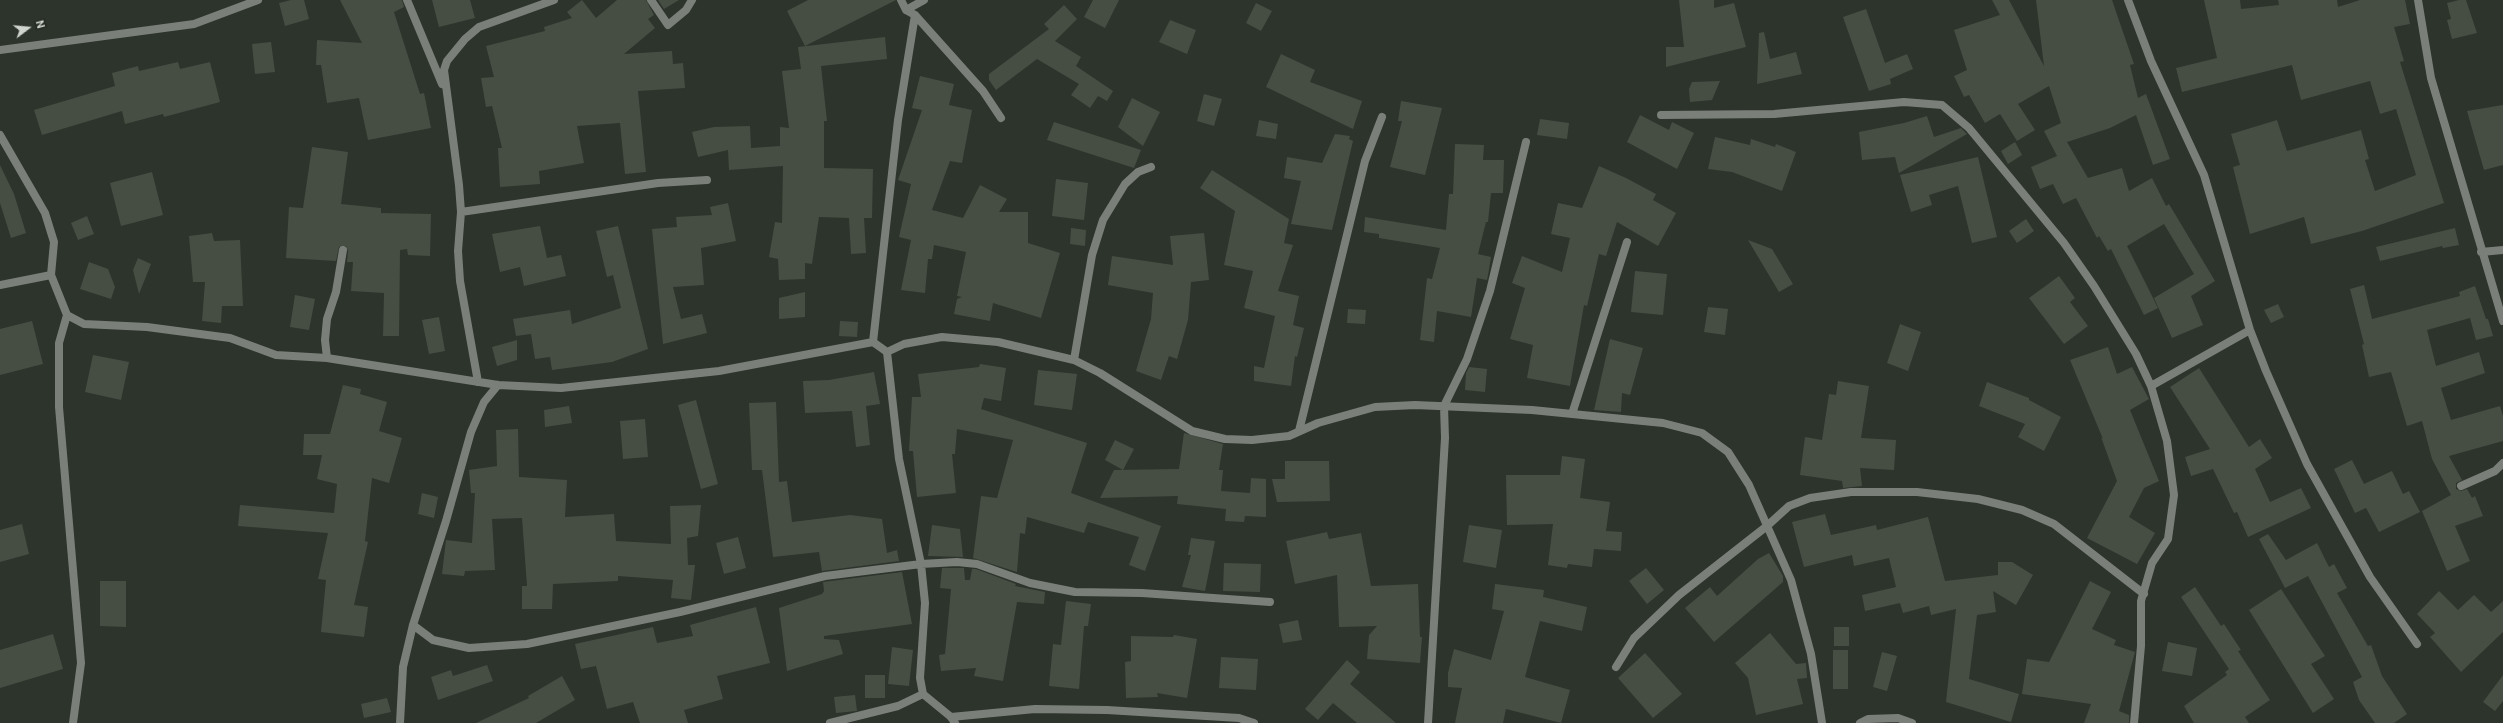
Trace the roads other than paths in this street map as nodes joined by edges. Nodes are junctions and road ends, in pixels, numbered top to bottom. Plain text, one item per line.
1 (258, 0) edge
2 (407, 0) edge
3 (554, 0) edge
4 (651, 0) edge
5 (692, 0) edge
6 (901, 0) edge
7 (924, 0) edge
8 (2128, 0) edge
9 (2418, 0) edge
10 (906, 10) junction
11 (915, 15) junction
12 (0, 50) edge
13 (445, 92) junction
14 (1661, 115) dead end
15 (1382, 117) dead end
16 (1001, 118) dead end
17 (0, 134) edge
18 (1526, 142) dead end
19 (1151, 167) dead end
20 (707, 180) dead end
21 (461, 212) junction
22 (1627, 242) dead end
23 (343, 250) dead end
24 (2503, 250) edge
25 (2481, 252) junction
26 (50, 275) junction
27 (0, 285) edge
28 (67, 315) junction
29 (2503, 321) edge
30 (2250, 330) junction
31 (873, 342) junction
32 (887, 352) junction
33 (327, 358) junction
34 (1074, 360) junction
35 (478, 382) junction
36 (498, 385) junction
37 (2151, 386) junction
38 (1444, 406) junction
39 (1572, 414) junction
40 (1299, 431) junction
41 (2503, 463) edge
42 (2461, 486) dead end
43 (1767, 526) junction
44 (921, 564) junction
45 (2144, 594) junction
46 (1270, 602) dead end
47 (413, 625) junction
48 (2416, 644) dead end
49 (1616, 668) dead end
50 (923, 694) junction
51 (953, 720) edge
52 (74, 723) edge
53 (400, 723) edge
54 (830, 723) edge
55 (1254, 723) edge
56 (1428, 723) edge
57 (1822, 723) edge
58 (1860, 723) edge
59 (1912, 723) edge
60 (2134, 723) edge

1 - 12 street
2 - 13 street
3 - 13 street
4 - 5 street
6 - 10 street
7 - 10 street
8 - 30 street
9 - 25 street
10 - 11 street
11 - 16 street
11 - 31 street
13 - 21 street
14 - 37 street
15 - 40 street
17 - 26 street
18 - 38 street
19 - 34 street
20 - 21 street
21 - 35 street
22 - 39 street
23 - 33 street
24 - 25 street
25 - 29 street
26 - 27 street
26 - 28 street
28 - 33 street
28 - 52 street
30 - 37 street
30 - 48 street
31 - 32 street
31 - 36 street
32 - 34 street
32 - 44 street
33 - 35 street
34 - 40 street
35 - 36 street
36 - 47 street
37 - 45 street
38 - 39 street
38 - 40 street
38 - 56 street
39 - 43 street
41 - 42 street
43 - 45 street
43 - 49 street
43 - 57 street
44 - 46 street
44 - 47 street
44 - 50 street
45 - 60 street
47 - 53 street
50 - 51 street
50 - 54 street
51 - 55 street
58 - 59 street

